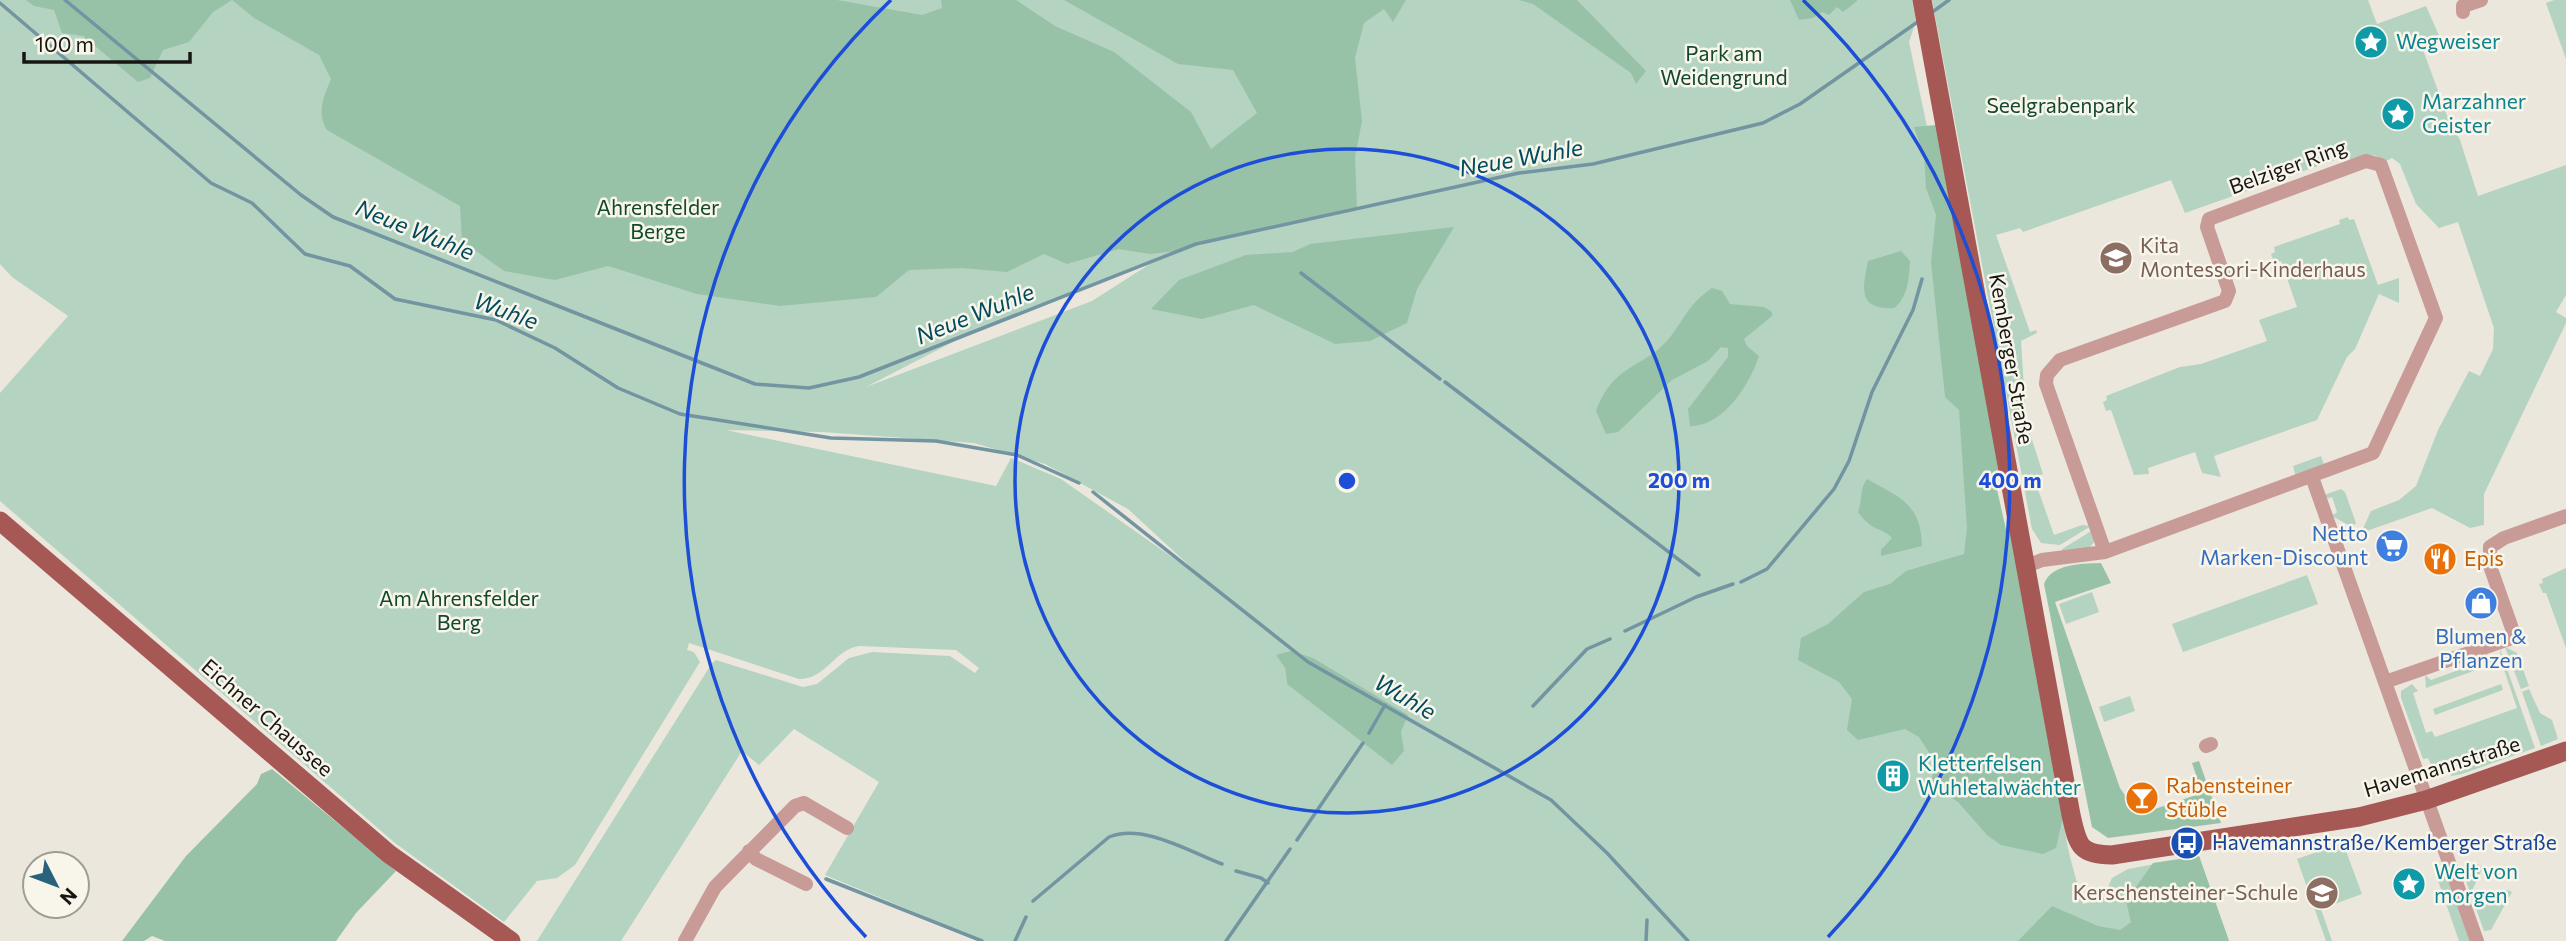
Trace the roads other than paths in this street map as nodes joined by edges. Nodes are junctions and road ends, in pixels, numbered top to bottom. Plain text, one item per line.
1 (1922, 0) edge
2 (2481, 0) edge
3 (2463, 12) dead end
4 (2312, 477) junction
5 (2566, 516) edge
6 (0, 521) edge
7 (2105, 552) junction
8 (2026, 566) junction
9 (2385, 682) junction
10 (2566, 751) edge
11 (2426, 800) junction
12 (847, 828) dead end
13 (2082, 848) joint
14 (749, 851) junction
15 (806, 884) dead end
16 (511, 941) edge
17 (685, 941) edge
18 (2477, 941) edge

1 - 8 main road, Kemberger Straße
2 - 3 street
4 - 7 street, Belziger Ring
4 - 7 street, Belziger Ring
4 - 9 street
5 - 9 street
6 - 16 main road, Eichner Chaussee
7 - 8 street, Belziger Ring
8 - 13 main road, Kemberger Straße
9 - 11 street
10 - 11 main road, Havemannstraße
11 - 13 main road, Havemannstraße
11 - 18 street
12 - 14 street
14 - 15 street
14 - 17 street

